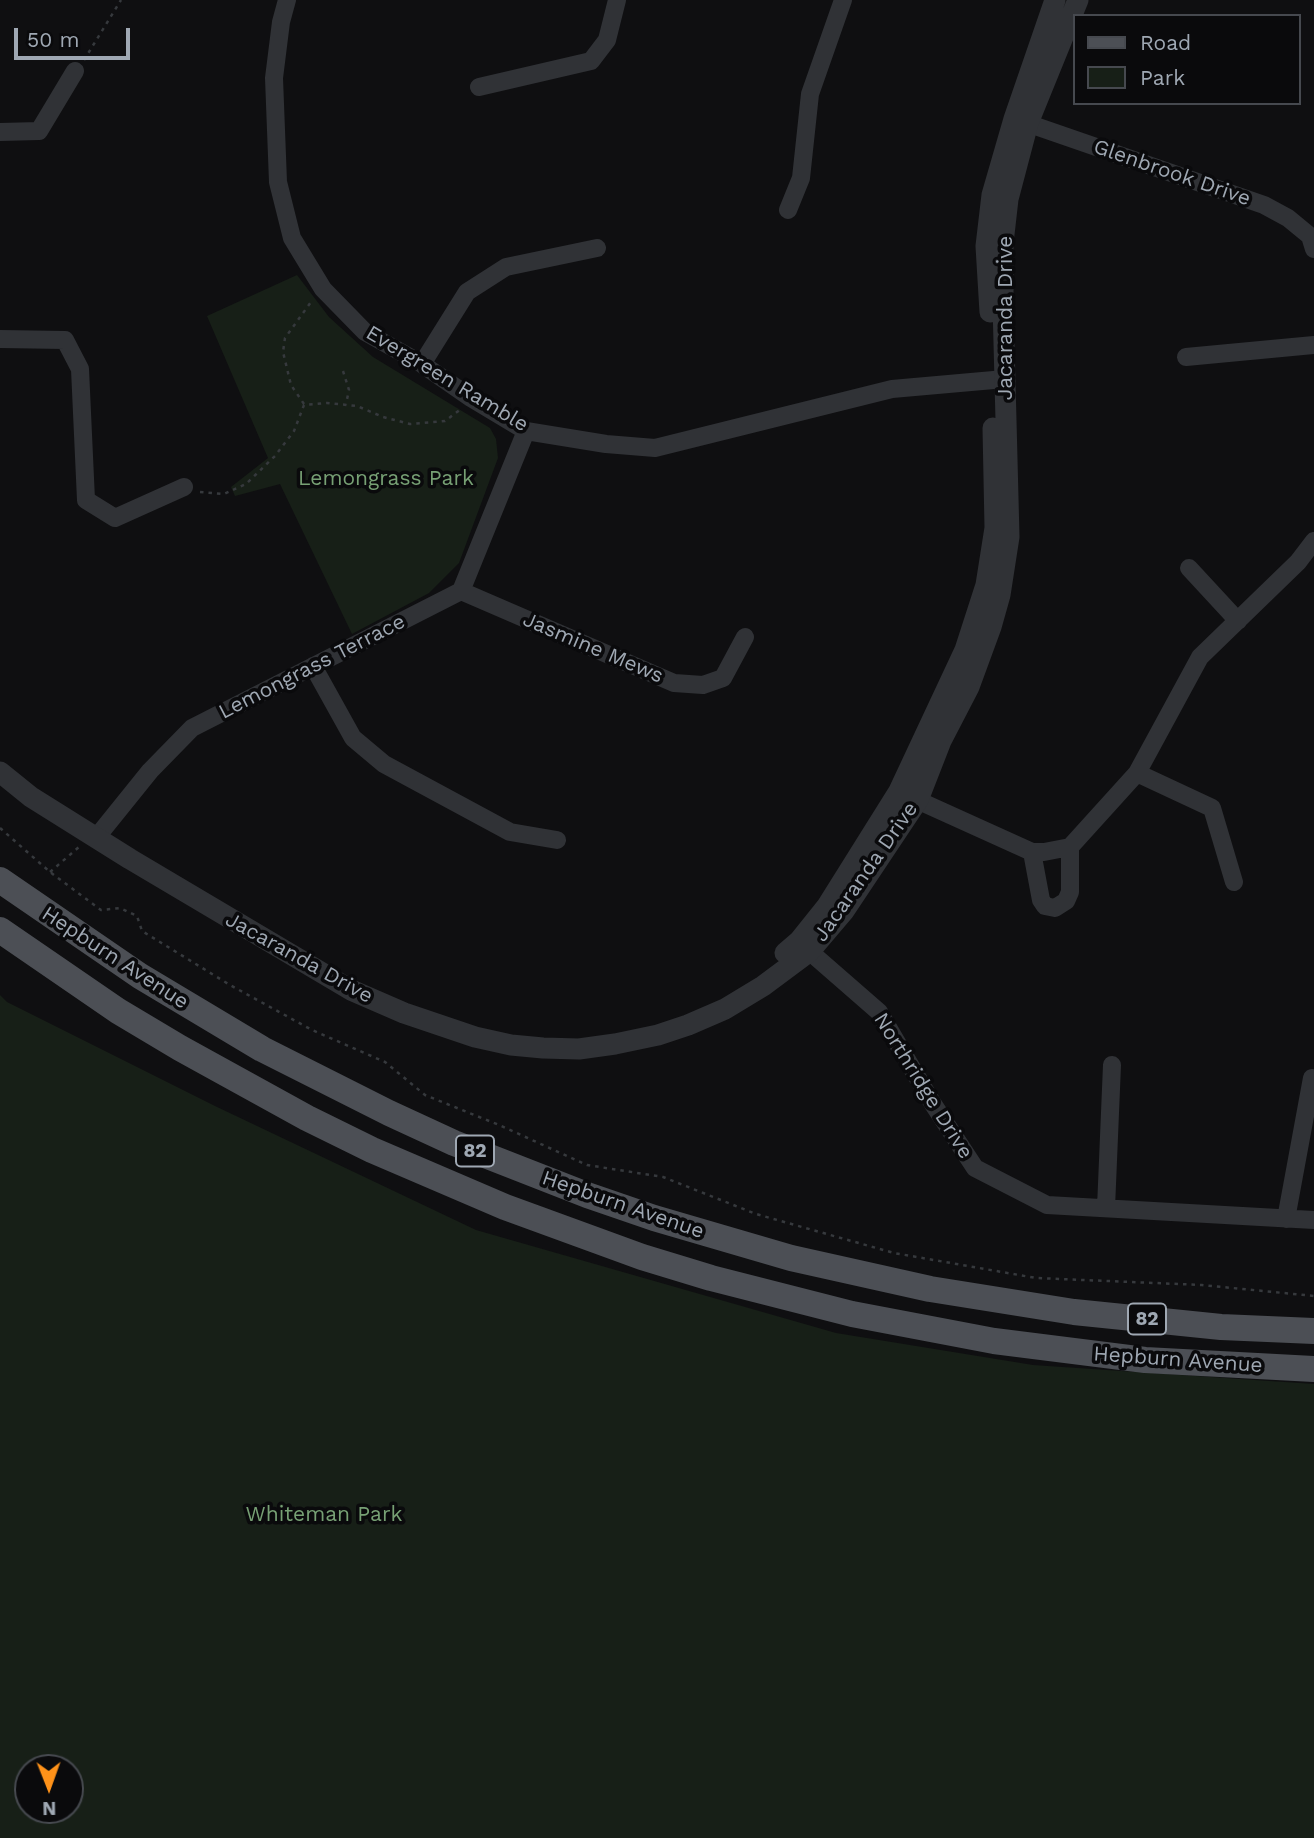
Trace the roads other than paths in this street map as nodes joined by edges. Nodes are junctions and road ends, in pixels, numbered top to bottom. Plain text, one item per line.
1 (287, 0) edge
2 (617, 0) edge
3 (843, 0) edge
4 (1055, 0) edge
5 (1078, 0) edge
6 (75, 71) road end
7 (479, 87) dead end
8 (1021, 121) junction
9 (0, 132) edge
10 (788, 210) dead end
11 (1313, 239) edge
12 (597, 248) dead end
13 (0, 339) edge
14 (1314, 345) edge
15 (1186, 357) dead end
16 (422, 364) junction
17 (999, 379) junction
18 (526, 431) junction
19 (184, 487) road end
20 (1314, 541) edge
21 (1189, 568) dead end
22 (461, 591) junction
23 (1238, 621) junction
24 (745, 637) dead end
25 (313, 666) junction
26 (0, 755) edge
27 (0, 772) edge
28 (1137, 773) junction
29 (909, 796) junction
30 (100, 832) junction
31 (557, 840) dead end
32 (1070, 847) junction
33 (1032, 852) junction
34 (0, 880) edge
35 (1234, 882) dead end
36 (0, 930) edge
37 (804, 946) junction
38 (1112, 1065) dead end
39 (1312, 1078) dead end
40 (1106, 1208) junction
41 (1286, 1219) junction
42 (1314, 1220) edge
43 (1314, 1331) edge
44 (1314, 1368) edge

1 - 16 street, Evergreen Ramble
2 - 7 street
3 - 10 street
4 - 8 street, Jacaranda Drive
5 - 8 street, Jacaranda Drive
6 - 9 street
8 - 11 street, Glenbrook Drive
8 - 17 street, Jacaranda Drive
12 - 16 street
13 - 19 street
14 - 15 street
16 - 18 street, Evergreen Ramble
17 - 18 street, Evergreen Ramble
17 - 29 street, Jacaranda Drive
18 - 22 street
20 - 23 street
21 - 23 street
22 - 24 street, Jasmine Mews
22 - 25 street, Lemongrass Terrace
23 - 28 street
25 - 30 street, Lemongrass Terrace
25 - 31 street
26 - 30 street, Jacaranda Drive
27 - 30 street, Jacaranda Drive
28 - 32 street
28 - 35 street
29 - 33 street
29 - 37 street, Jacaranda Drive
30 - 37 street, Jacaranda Drive
32 - 33 street
32 - 33 street
34 - 43 main road, Hepburn Avenue / 82
36 - 44 main road, Hepburn Avenue / 82
37 - 40 street, Northridge Drive
38 - 40 street
39 - 41 street
40 - 41 street, Northridge Drive
41 - 42 street, Northridge Drive

